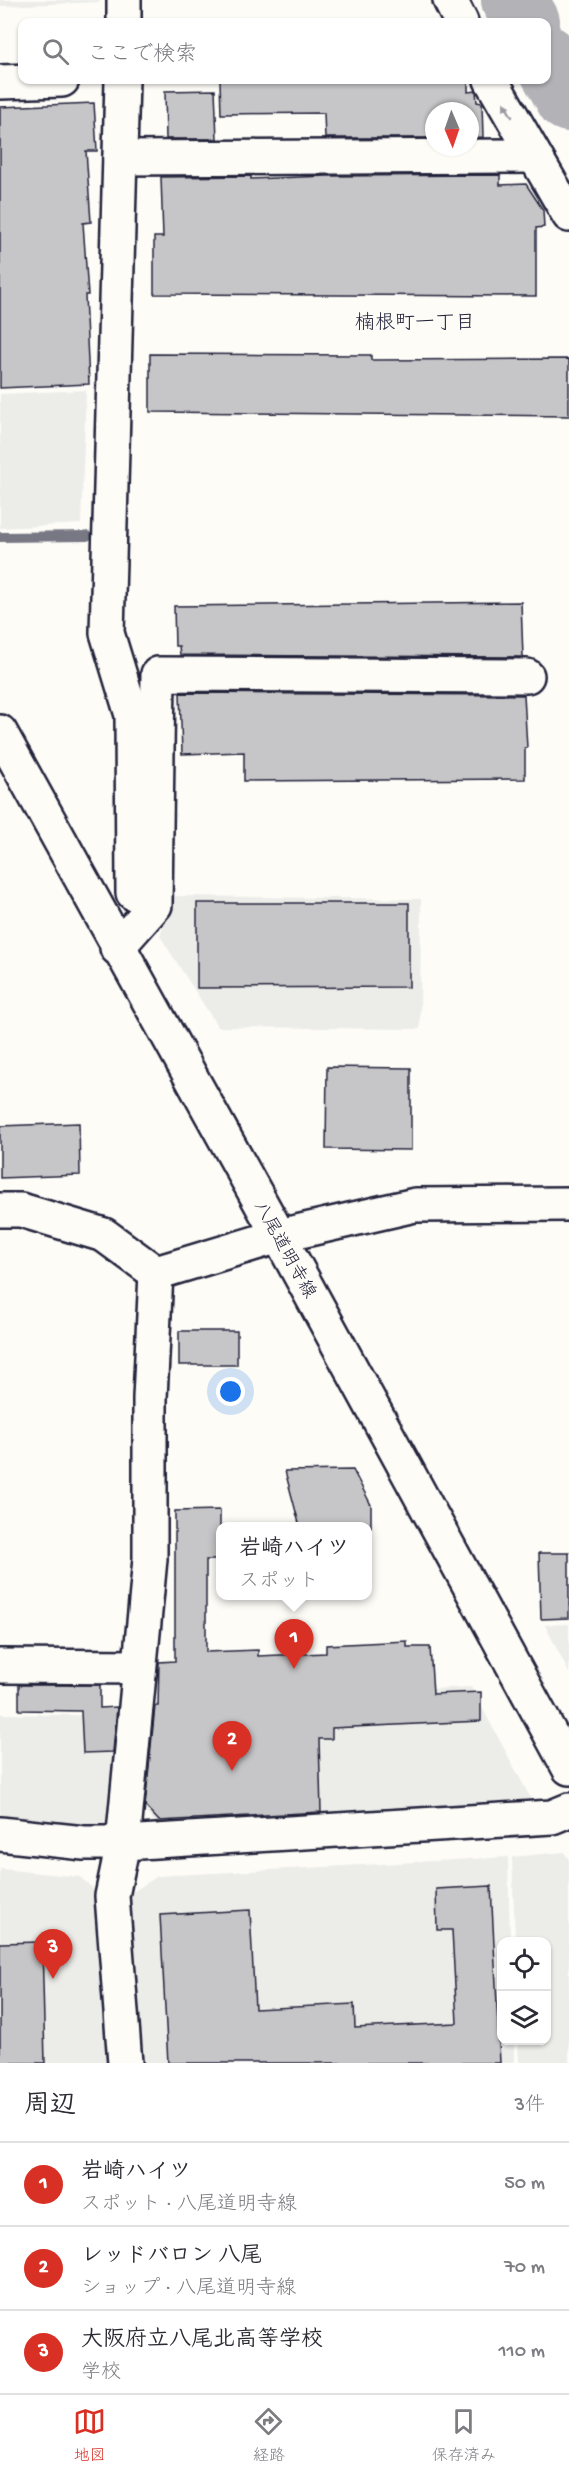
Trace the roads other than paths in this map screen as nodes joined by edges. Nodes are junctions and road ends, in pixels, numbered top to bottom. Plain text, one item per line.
1 (124, 0) edge
2 (450, 0) edge
3 (124, 18) edge
4 (459, 18) edge
5 (18, 81) edge
6 (0, 82) edge
7 (122, 84) edge
8 (493, 84) edge
9 (534, 156) junction
10 (120, 158) junction
11 (569, 215) edge
12 (527, 676) dead end
13 (0, 732) edge
14 (133, 893) dead end
15 (117, 948) junction
16 (569, 1204) edge
17 (0, 1210) edge
18 (279, 1236) junction
19 (156, 1273) junction
20 (0, 1666) edge
21 (139, 1667) junction
22 (569, 1768) edge
23 (569, 1810) edge
24 (0, 1834) edge
25 (123, 1843) junction
26 (125, 2063) edge

1 - 3 street
2 - 4 street
5 - 6 street
7 - 10 street
9 -> 8 street
9 - 10 street
9 - 11 street
10 - 14 street
12 - 15 street
13 - 15 street, 八尾道明寺線
15 - 18 street, 八尾道明寺線
16 - 18 street
17 - 19 street
18 - 19 street
18 - 22 street, 八尾道明寺線
19 - 21 street
20 - 21 street
21 - 25 street
23 - 25 street
24 - 25 street
25 - 26 street

